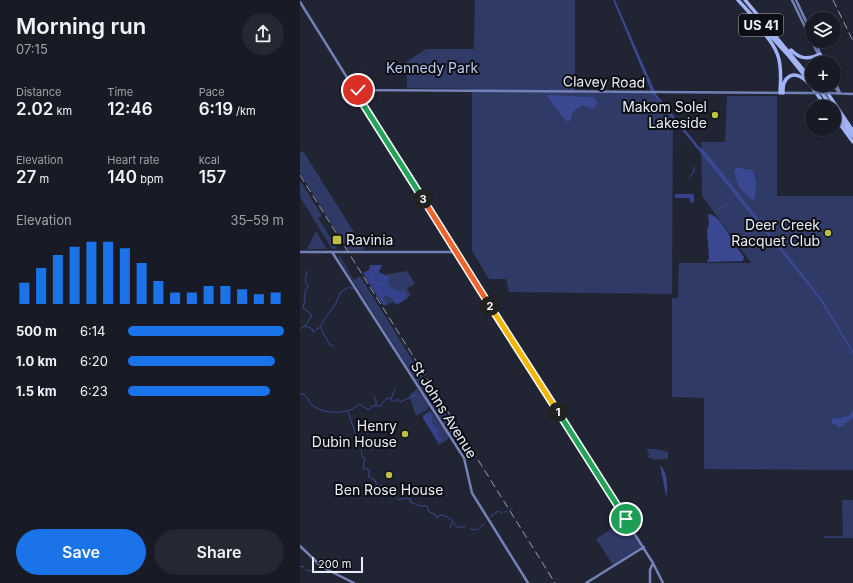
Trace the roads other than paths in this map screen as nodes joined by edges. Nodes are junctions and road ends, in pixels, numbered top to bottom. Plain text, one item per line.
1 (739, 0) edge
2 (745, 0) edge
3 (792, 0) edge
4 (796, 0) edge
5 (300, 2) edge
6 (805, 19) edge
7 (771, 30) junction
8 (818, 48) edge
9 (820, 55) junction
10 (805, 71) edge
11 (805, 76) edge
12 (783, 85) junction
13 (354, 90) junction
14 (827, 92) edge
15 (782, 93) junction
16 (794, 93) junction
17 (829, 93) joint
18 (840, 93) joint
19 (853, 94) edge
20 (821, 100) edge
21 (841, 120) edge
22 (841, 125) edge
23 (853, 131) edge
24 (853, 136) edge
25 (853, 142) edge
26 (300, 252) edge
27 (332, 252) junction
28 (456, 252) junction
29 (300, 546) edge
30 (644, 547) junction
31 (653, 563) junction
32 (354, 583) edge
33 (528, 583) edge
34 (586, 583) edge
35 (650, 583) edge
36 (663, 583) edge

1 - 11 highway, US 41
1 - 15 highway
2 - 7 highway, US 41
3 - 9 main road
4 - 6 main road
5 - 13 main road
7 - 9 highway
7 - 10 highway, US 41
8 - 9 main road
12 - 15 highway
12 - 16 main road
12 - 20 highway
13 - 15 main road, Clavey Road
13 - 28 main road
14 - 23 highway
15 - 16 main road, Clavey Road
16 - 17 main road, Clavey Road, bridge
17 - 18 main road, Clavey Road
18 - 19 main road, Clavey Road
21 - 24 highway
22 - 25 highway
26 - 27 main road
27 - 28 main road
27 - 33 main road, St Johns Avenue
28 - 30 main road
29 - 32 main road
30 - 31 main road
30 - 34 main road
31 - 35 main road
31 - 36 main road

